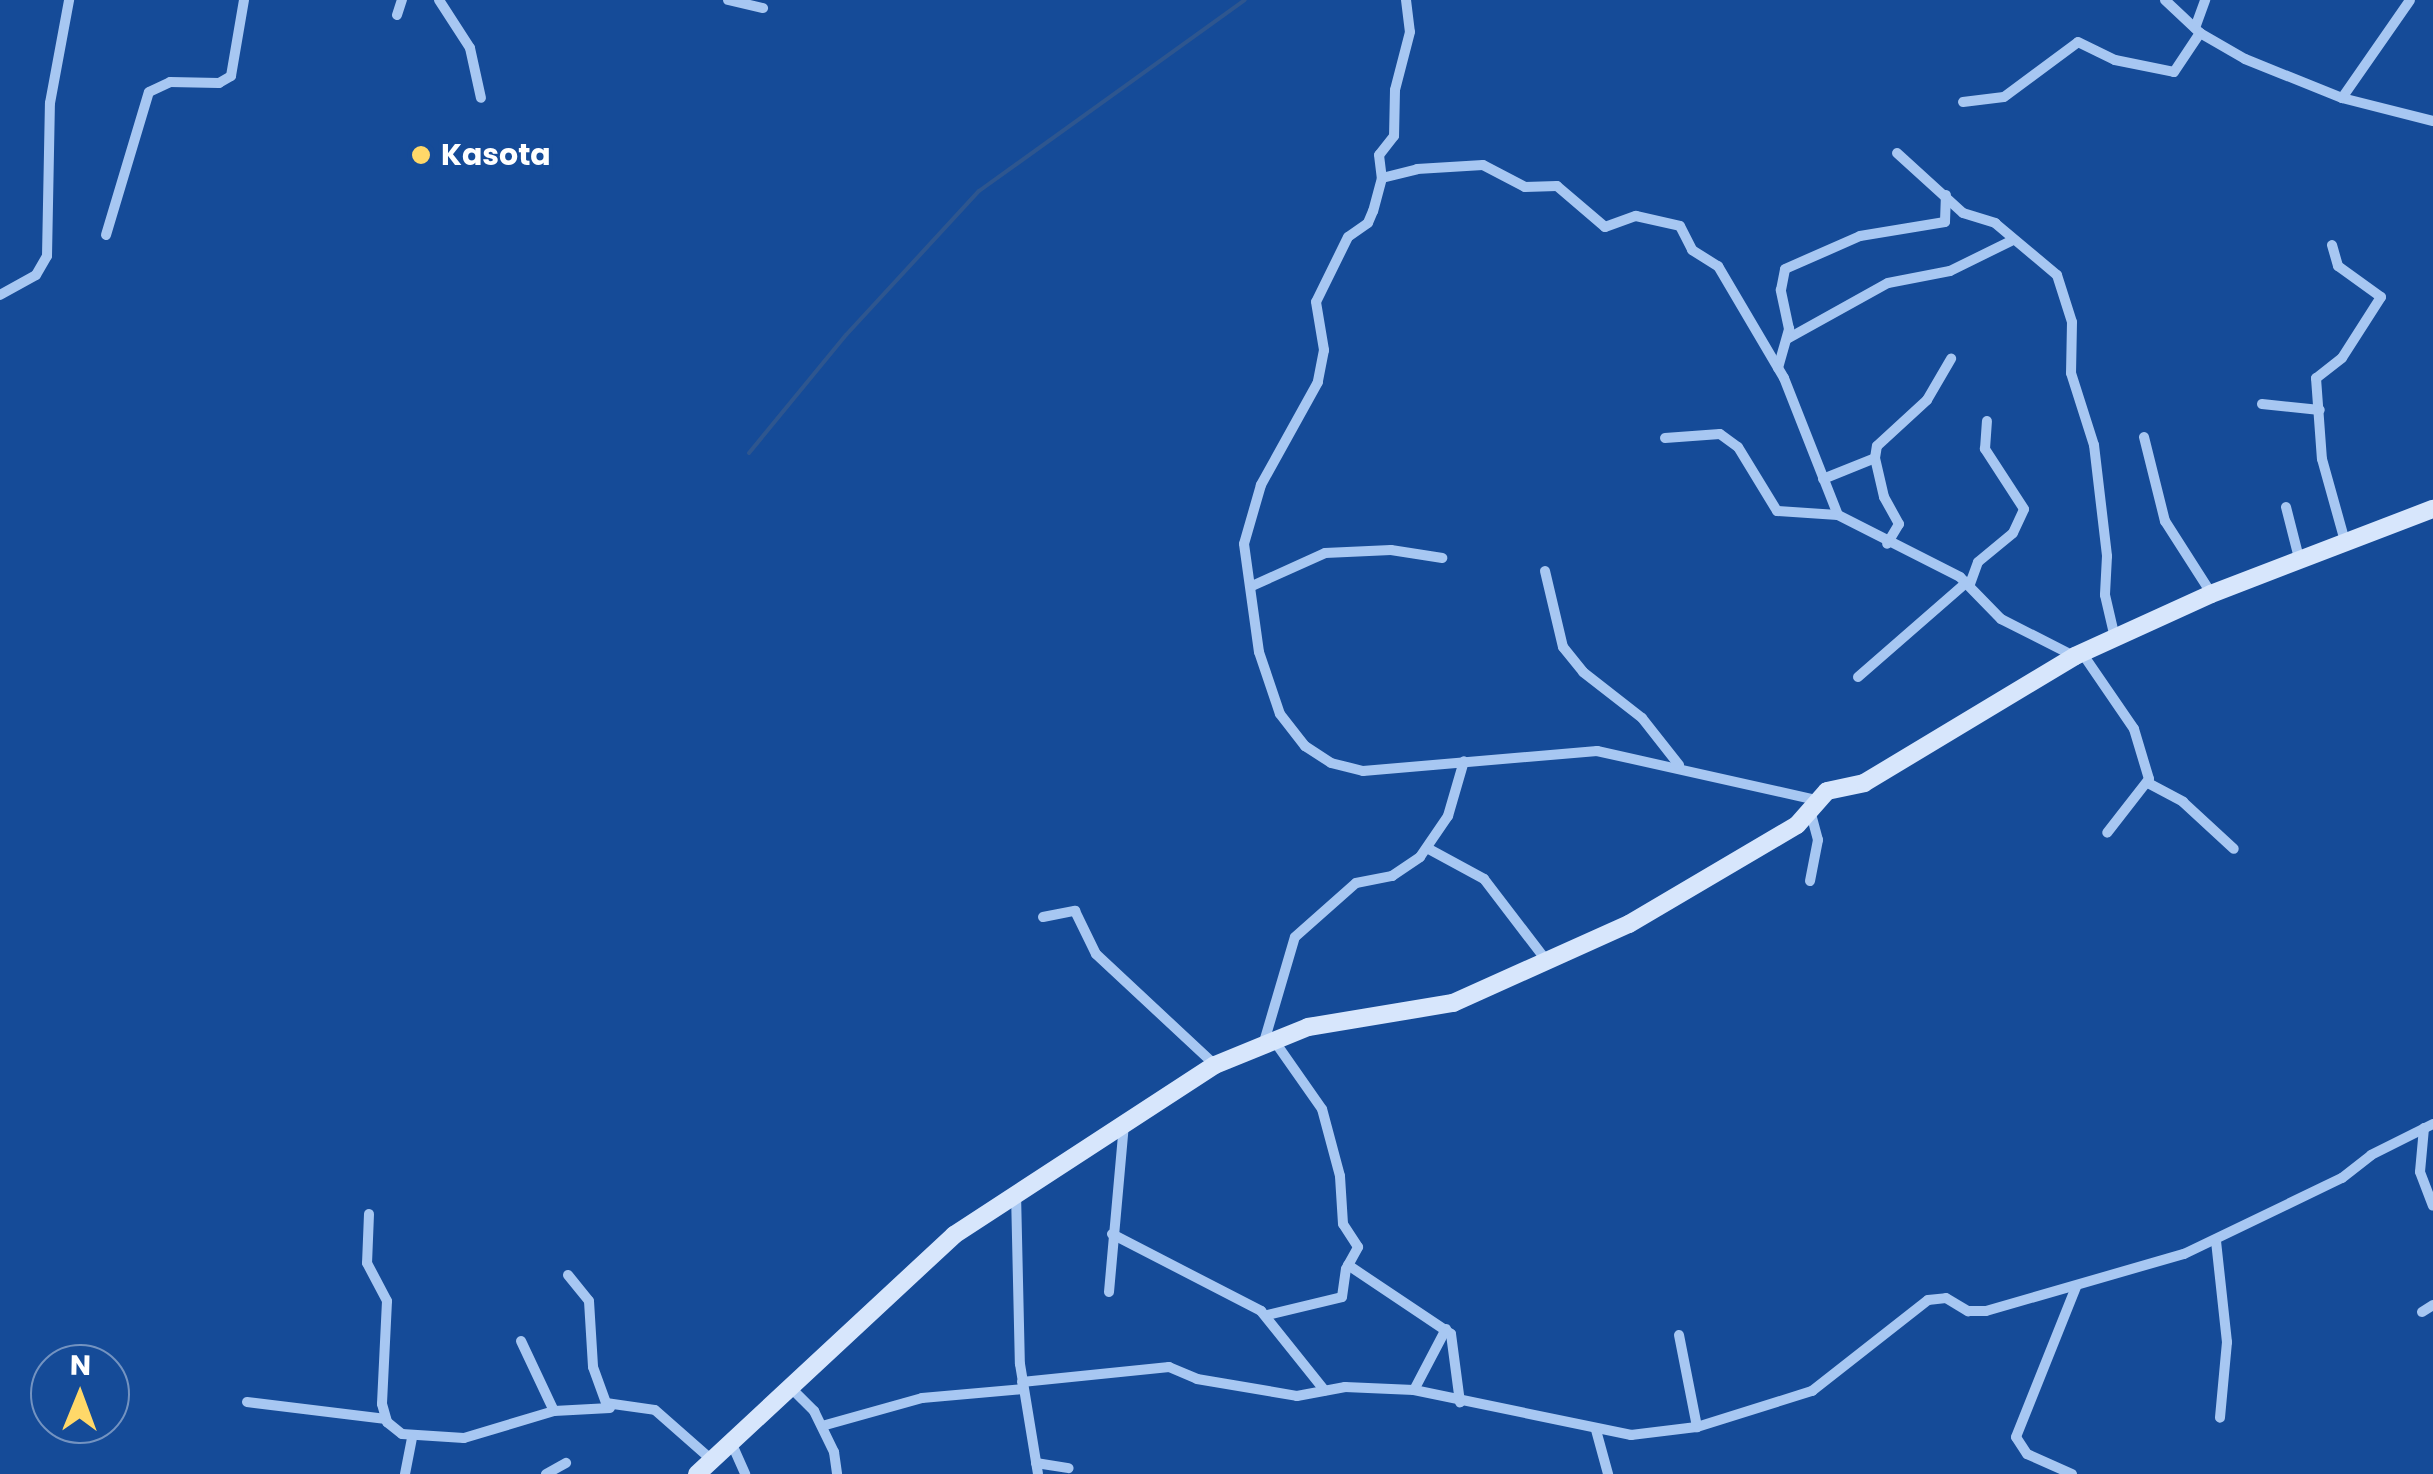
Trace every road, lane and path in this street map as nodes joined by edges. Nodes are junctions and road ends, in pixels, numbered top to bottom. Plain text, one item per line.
1 (70, 0) edge
2 (244, 0) edge
3 (402, 0) edge
4 (438, 0) edge
5 (728, 0) edge
6 (1406, 0) edge
7 (2165, 0) edge
8 (2205, 0) edge
9 (2410, 0) edge
10 (762, 8) dead end
11 (397, 15) dead end
12 (2198, 31) junction
13 (481, 98) dead end
14 (2342, 98) junction
15 (1963, 102) dead end
16 (2433, 122) edge
17 (1898, 153) dead end
18 (1382, 178) junction
19 (1946, 196) junction
20 (106, 235) dead end
21 (2011, 241) junction
22 (2332, 245) dead end
23 (0, 295) edge
24 (1787, 340) junction
25 (1951, 359) dead end
26 (1778, 368) junction
27 (2262, 404) dead end
28 (2320, 410) junction
29 (1987, 421) dead end
30 (2144, 437) dead end
31 (1665, 438) dead end
32 (1875, 458) junction
33 (1823, 479) junction
34 (2286, 507) dead end
35 (2433, 509) edge
36 (1838, 516) junction
37 (1887, 544) junction
38 (2347, 546) junction
39 (1442, 558) dead end
40 (2300, 562) junction
41 (1545, 572) dead end
42 (1969, 583) junction
43 (1252, 586) junction
44 (2212, 594) junction
45 (2115, 638) junction
46 (2078, 654) junction
47 (1858, 677) dead end
48 (1464, 761) junction
49 (1679, 765) junction
50 (2148, 783) junction
51 (1813, 804) junction
52 (2108, 833) dead end
53 (1427, 848) junction
54 (2234, 848) dead end
55 (1810, 882) dead end
56 (1043, 917) dead end
57 (1546, 960) junction
58 (1268, 1040) junction
59 (1214, 1066) junction
60 (1124, 1125) junction
61 (2429, 1126) edge
62 (1016, 1193) junction
63 (2433, 1206) edge
64 (369, 1214) dead end
65 (1112, 1234) junction
66 (2216, 1242) junction
67 (1348, 1266) junction
68 (568, 1274) dead end
69 (2076, 1287) junction
70 (1109, 1292) dead end
71 (2433, 1305) edge
72 (2422, 1312) dead end
73 (1267, 1315) junction
74 (1446, 1329) junction
75 (1679, 1335) dead end
76 (520, 1341) dead end
77 (1023, 1386) junction
78 (790, 1388) junction
79 (1414, 1390) junction
80 (1324, 1391) junction
81 (247, 1402) dead end
82 (1460, 1402) junction
83 (610, 1408) junction
84 (554, 1410) junction
85 (2220, 1418) dead end
86 (386, 1419) junction
87 (822, 1426) junction
88 (1697, 1427) junction
89 (1596, 1430) junction
90 (412, 1439) junction
91 (731, 1442) junction
92 (712, 1460) junction
93 (566, 1463) dead end
94 (1069, 1468) dead end
95 (2054, 1468) edge
96 (1037, 1469) edge
97 (405, 1474) edge
98 (546, 1474) edge
99 (697, 1474) edge
100 (745, 1474) edge
101 (837, 1474) edge
102 (1608, 1474) edge
103 (2072, 1474) edge

1 - 23 street
2 - 20 street
3 - 11 street
4 - 13 street
5 - 10 street
6 - 18 street
7 - 12 street
8 - 12 street
9 - 14 street
12 - 14 street
12 - 15 street
14 - 16 street
17 - 19 street
18 - 26 street
18 - 43 street
19 - 21 street
19 - 24 street
21 - 24 street
21 - 45 street
22 - 28 street
24 - 26 street
25 - 32 street
26 - 33 street
27 - 28 street
28 - 38 street
29 - 42 street
30 - 44 street
31 - 36 street
32 - 33 street
32 - 37 street
33 - 36 street
34 - 40 street
35 - 38 street
36 - 37 street
37 - 42 street
38 - 40 street
39 - 43 street
40 - 44 street
41 - 49 street
42 - 46 street
42 - 47 street
43 - 48 street
44 - 45 street
45 - 46 street
46 - 50 street
46 - 51 street
48 - 49 street
48 - 53 street
49 - 51 street
50 - 52 street
50 - 54 street
51 - 55 street
51 - 57 street
53 - 57 street
53 - 58 street
56 - 59 street
57 - 58 street
58 - 59 street
58 - 67 street
59 - 60 street
60 - 62 street
60 - 65 street
61 - 63 street
61 - 66 street
62 - 77 street
62 - 78 street
64 - 86 street
65 - 70 street
65 - 73 street
66 - 69 street
66 - 85 street
67 - 73 street
67 - 74 street
68 - 83 street
69 - 88 street
69 - 95 street
71 - 72 street
73 - 80 street
74 - 79 street
74 - 82 street
75 - 88 street
76 - 84 street
77 - 80 street
77 - 87 street
77 - 96 street
78 - 87 street
78 - 91 street
79 - 80 street
79 - 82 street
81 - 86 street
82 - 89 street
83 - 84 street
83 - 92 street
84 - 90 street
86 - 90 street
87 - 101 street
88 - 89 street
89 - 102 street
90 - 97 street
91 - 92 street
91 - 100 street
92 - 99 street
93 - 98 street
94 - 96 street
95 - 103 street

